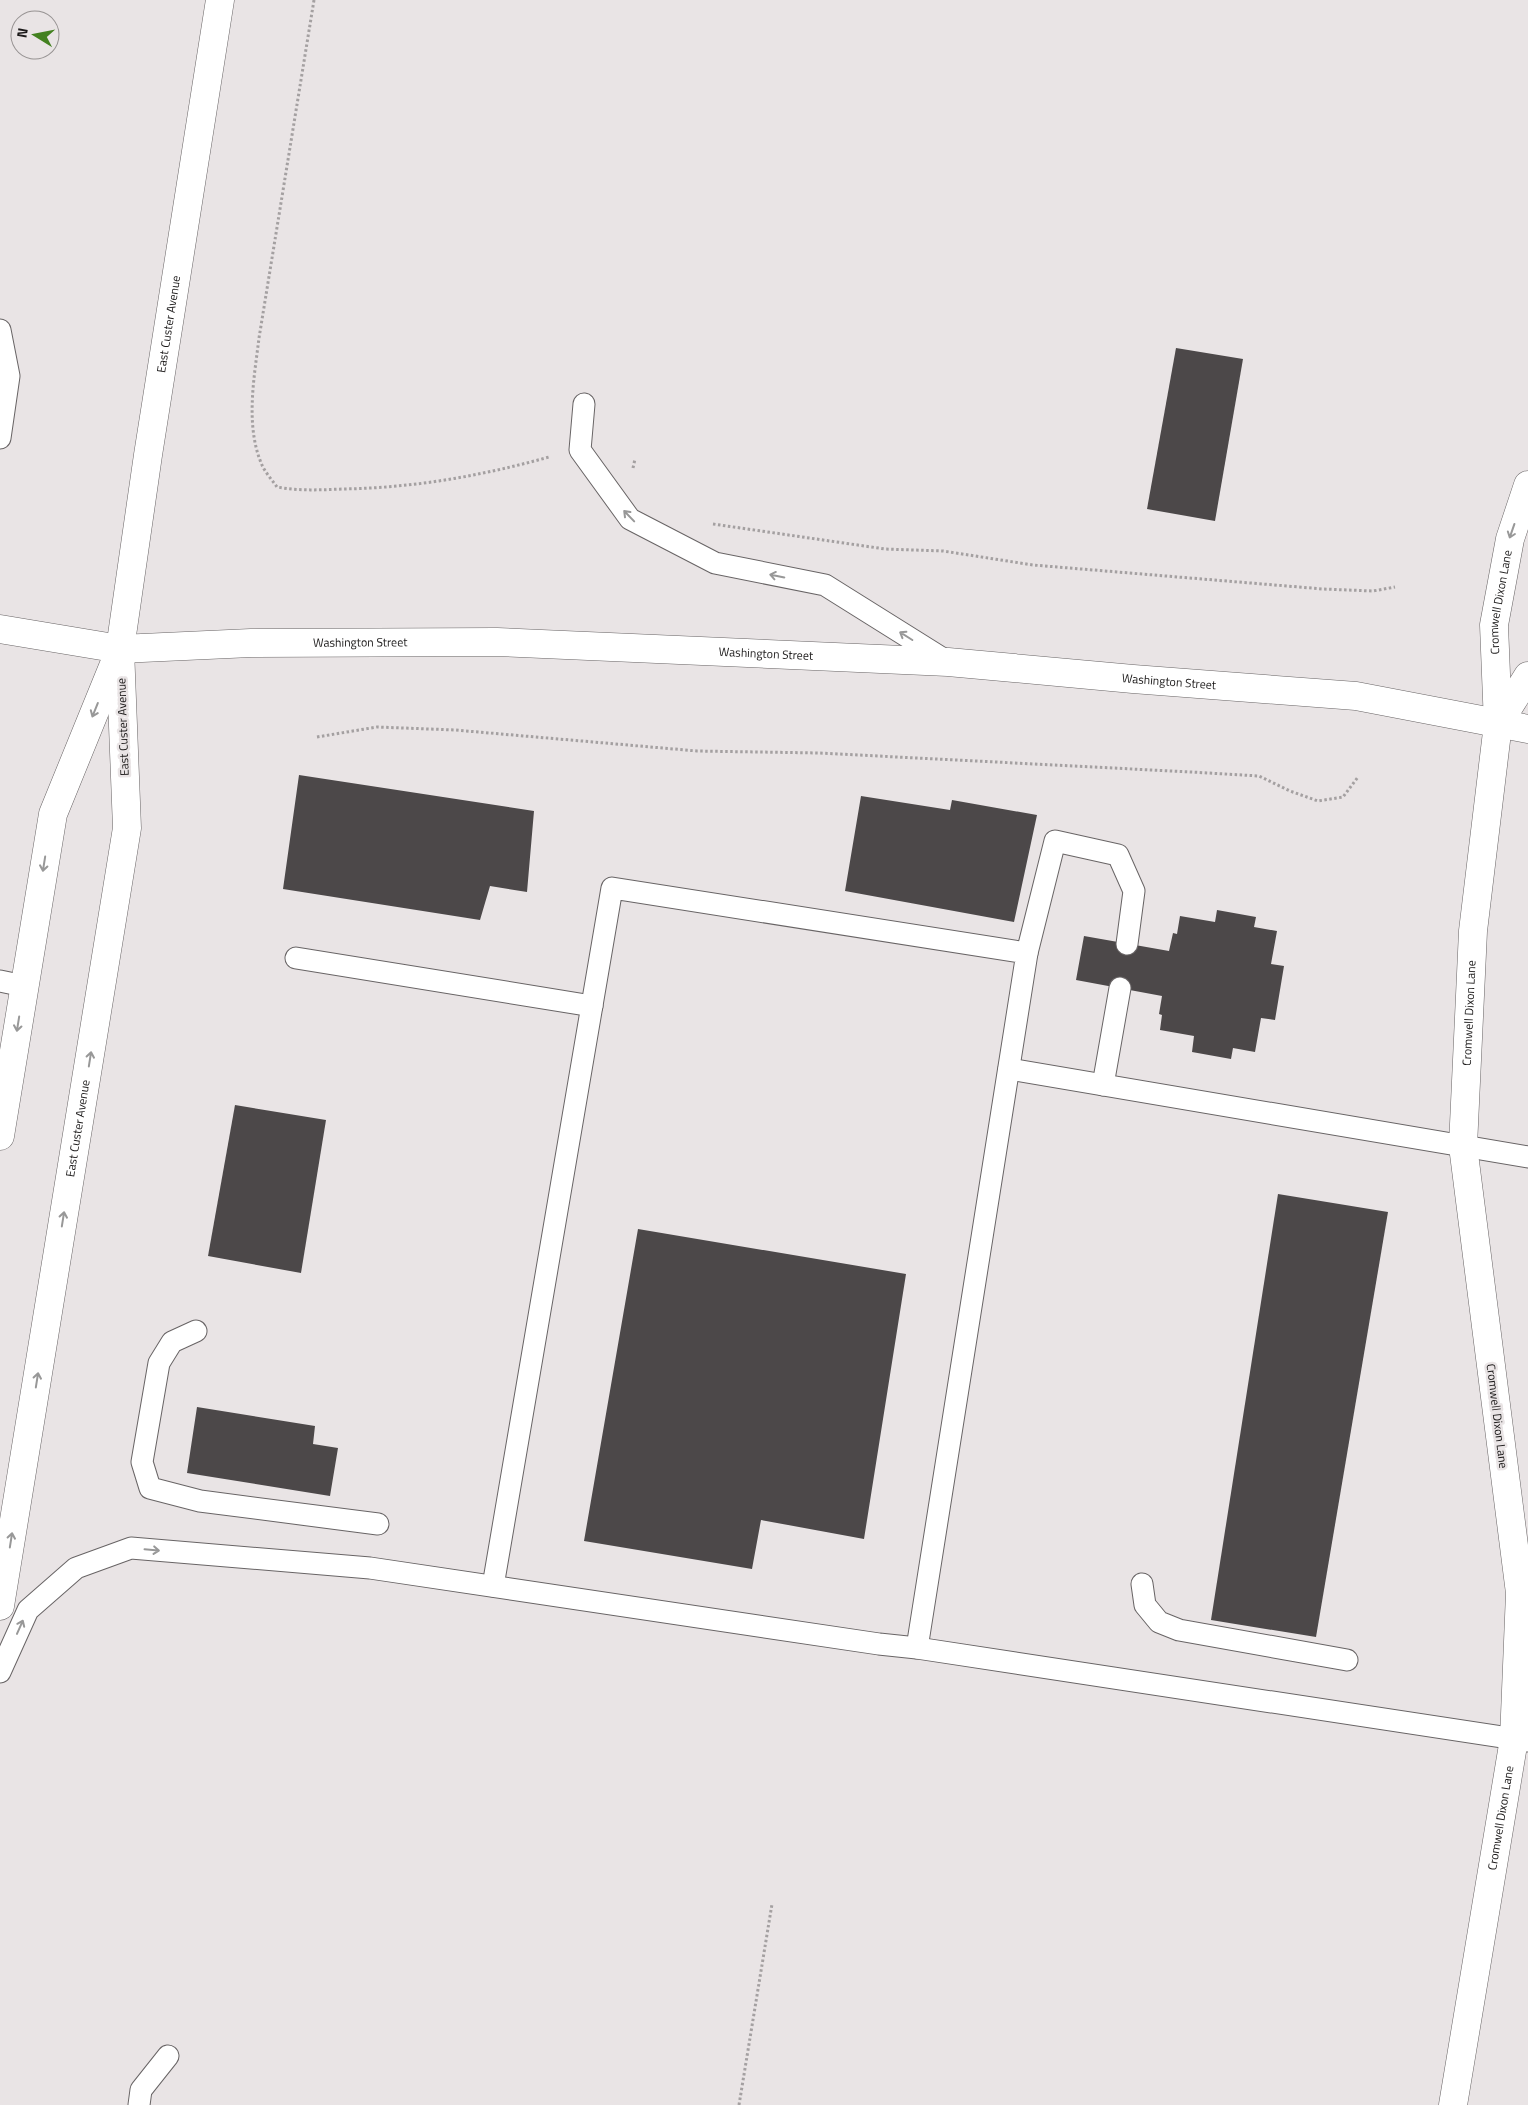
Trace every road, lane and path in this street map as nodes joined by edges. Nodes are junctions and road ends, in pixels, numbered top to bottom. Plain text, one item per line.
1 (220, 0) edge
2 (314, 0) edge
3 (0, 330) edge
4 (584, 404) dead end
5 (0, 438) edge
6 (550, 457) dead end
7 (635, 459) dead end
8 (631, 477) dead end
9 (1528, 485) edge
10 (709, 523) dead end
11 (1396, 587) dead end
12 (0, 629) edge
13 (120, 649) junction
14 (948, 662) junction
15 (1528, 676) edge
16 (1498, 724) junction
17 (1528, 729) edge
18 (317, 737) dead end
19 (1358, 777) dead end
20 (1127, 944) dead end
21 (1027, 953) junction
22 (296, 958) dead end
23 (12, 984) edge
24 (1120, 988) dead end
25 (592, 1006) junction
26 (1009, 1069) junction
27 (1103, 1085) junction
28 (0, 1136) edge
29 (1463, 1146) junction
30 (1528, 1156) edge
31 (196, 1331) dead end
32 (378, 1524) dead end
33 (1142, 1584) dead end
34 (493, 1586) junction
35 (0, 1606) edge
36 (917, 1648) junction
37 (1347, 1660) dead end
38 (0, 1672) edge
39 (1521, 1740) edge
40 (772, 1904) dead end
41 (168, 2056) dead end
42 (139, 2105) edge
43 (739, 2105) edge
44 (1453, 2105) edge

1 - 13 main road, East Custer Avenue
2 - 6 path
3 - 5 lane
14 -> 4 lane
7 - 8 path
9 -> 16 main road, Cromwell Dixon Lane
10 - 11 path
12 - 13 main road, Washington Street
13 - 14 main road, Washington Street
13 -> 23 main road, East Custer Avenue
35 -> 13 main road, East Custer Avenue
14 - 16 main road, Washington Street
15 - 16 main road, Cromwell Dixon Lane
16 - 17 main road, Washington Street
16 - 29 main road, Cromwell Dixon Lane
18 - 19 path
20 - 21 lane
21 - 25 lane
21 - 26 lane
22 - 25 lane
23 -> 28 main road, East Custer Avenue
24 - 27 lane
25 - 34 lane
26 - 27 lane
26 - 36 lane
27 - 29 lane
29 - 30 lane
29 - 39 main road, Cromwell Dixon Lane
31 - 32 lane
33 - 37 lane
34 - 36 lane
38 -> 34 lane
36 - 39 lane
39 - 44 main road, Cromwell Dixon Lane
40 - 43 path
41 - 42 lane

